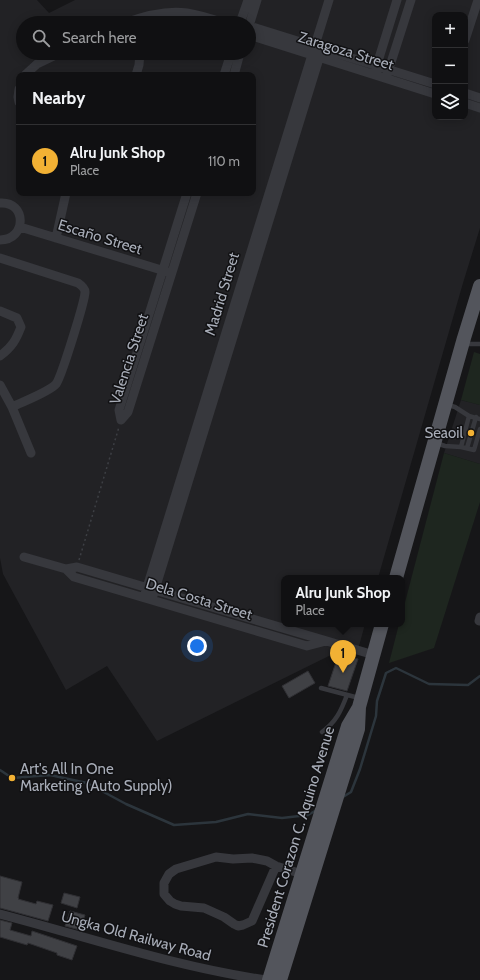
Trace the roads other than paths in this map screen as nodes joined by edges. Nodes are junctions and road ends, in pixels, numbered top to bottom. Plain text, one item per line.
1 (248, 0) edge
2 (257, 0) edge
3 (329, 0) edge
4 (397, 0) edge
5 (410, 0) edge
6 (478, 0) edge
7 (150, 16) edge
8 (197, 16) edge
9 (242, 16) edge
10 (252, 16) edge
11 (256, 29) edge
12 (468, 31) edge
13 (256, 37) edge
14 (317, 52) junction
15 (45, 60) edge
16 (139, 60) edge
17 (229, 60) edge
18 (238, 60) edge
19 (375, 70) junction
20 (28, 72) edge
21 (137, 72) edge
22 (225, 72) edge
23 (235, 72) edge
24 (387, 74) junction
25 (432, 83) edge
26 (432, 93) edge
27 (468, 95) edge
28 (480, 98) edge
29 (468, 104) edge
30 (480, 108) edge
31 (65, 196) edge
32 (186, 196) edge
33 (196, 196) edge
34 (0, 202) edge
35 (20, 227) junction
36 (56, 238) junction
37 (0, 240) edge
38 (0, 258) edge
39 (167, 271) junction
40 (480, 286) edge
41 (476, 310) edge
42 (0, 311) edge
43 (462, 344) junction
44 (480, 344) edge
45 (0, 356) edge
46 (0, 385) edge
47 (446, 405) junction
48 (12, 407) junction
49 (469, 416) junction
50 (478, 418) edge
51 (121, 420) road end
52 (480, 429) edge
53 (434, 443) junction
54 (461, 447) junction
55 (467, 448) junction
56 (31, 453) dead end
57 (24, 557) dead end
58 (66, 569) junction
59 (397, 575) edge
60 (151, 588) junction
61 (148, 598) junction
62 (381, 627) edge
63 (326, 641) junction
64 (374, 655) junction
65 (321, 688) dead end
66 (347, 695) junction
67 (360, 703) junction
68 (353, 727) junction
69 (322, 732) dead end
70 (276, 866) junction
71 (302, 874) junction
72 (0, 914) edge
73 (266, 980) edge
74 (269, 980) edge
75 (280, 980) edge

1 - 9 street
2 - 10 street
3 - 14 street, Madrid Street
4 - 19 street
5 - 24 street
6 - 12 street
7 - 8 street
11 - 14 street, Zaragoza Street
13 - 14 street, Zaragoza Street
14 - 19 street, Zaragoza Street
14 - 60 street, Madrid Street
15 - 20 street
16 - 21 street
17 - 22 street
18 - 23 street
19 - 24 street, Zaragoza Street
24 - 25 street, Zaragoza Street
24 - 26 street, Zaragoza Street
27 - 28 street
29 - 30 street
31 - 36 street
32 - 39 street, Valencia Street
33 - 39 street, Valencia Street
34 - 35 street
35 - 36 street, Escaño Street
35 - 37 street
36 - 39 street, Escaño Street
38 - 48 street
39 - 51 street, Valencia Street
40 - 41 main road
41 - 43 main road
42 - 45 street
43 - 44 lane
43 - 47 main road
46 - 48 street
47 - 49 lane
47 - 53 main road
48 - 56 street
49 - 50 lane
49 - 54 lane
50 - 55 lane
52 - 55 lane
53 - 54 lane
53 - 59 main road
54 - 55 lane
57 - 58 street, Dela Costa Street
58 - 60 street, Dela Costa Street
58 - 61 street, Dela Costa Street
60 - 61 street, Madrid Street
60 - 63 street, Dela Costa Street
61 - 63 street, Dela Costa Street
62 - 64 main road, President Corazon C. Aquino Avenue
63 - 64 street, Dela Costa Street
64 - 67 main road, President Corazon C. Aquino Avenue
65 - 66 lane
66 - 67 lane
66 - 69 lane
67 - 68 main road, President Corazon C. Aquino Avenue
68 - 71 main road, President Corazon C. Aquino Avenue
68 - 75 main road, President Corazon C. Aquino Avenue
70 - 70 street
70 - 71 street
71 - 74 main road, President Corazon C. Aquino Avenue
72 - 73 street, Ungka Old Railway Road

